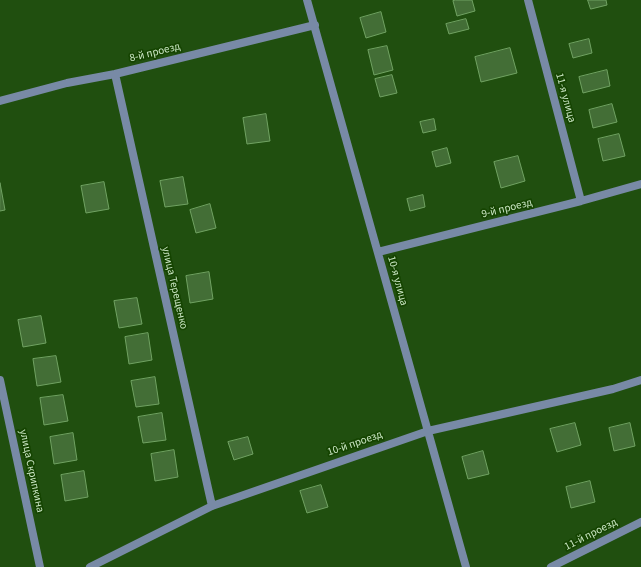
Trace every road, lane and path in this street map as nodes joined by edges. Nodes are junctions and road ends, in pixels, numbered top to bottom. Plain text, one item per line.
1 (307, 0) edge
2 (528, 0) edge
3 (315, 25) junction
4 (115, 74) junction
5 (0, 101) edge
6 (641, 184) edge
7 (581, 201) junction
8 (378, 252) junction
9 (0, 380) edge
10 (641, 380) edge
11 (428, 431) junction
12 (212, 506) junction
13 (641, 522) edge
14 (40, 567) edge
15 (90, 567) edge
16 (466, 567) edge
17 (551, 567) edge

1 - 3 street, 10-я улица
2 - 7 street, 11-я улица
3 - 4 street, 8-й проезд
3 - 8 street, 10-я улица
4 - 5 street, 8-й проезд
4 - 12 street, улица Терещенко
6 - 7 street, 9-й проезд
7 - 8 street, 9-й проезд
8 - 11 street, 10-я улица
9 - 14 street, улица Скрипкина
10 - 11 street, 10-й проезд
11 - 12 street, 10-й проезд
11 - 16 street, 10-я улица
12 - 15 street, 10-й проезд
13 - 17 street, 11-й проезд

